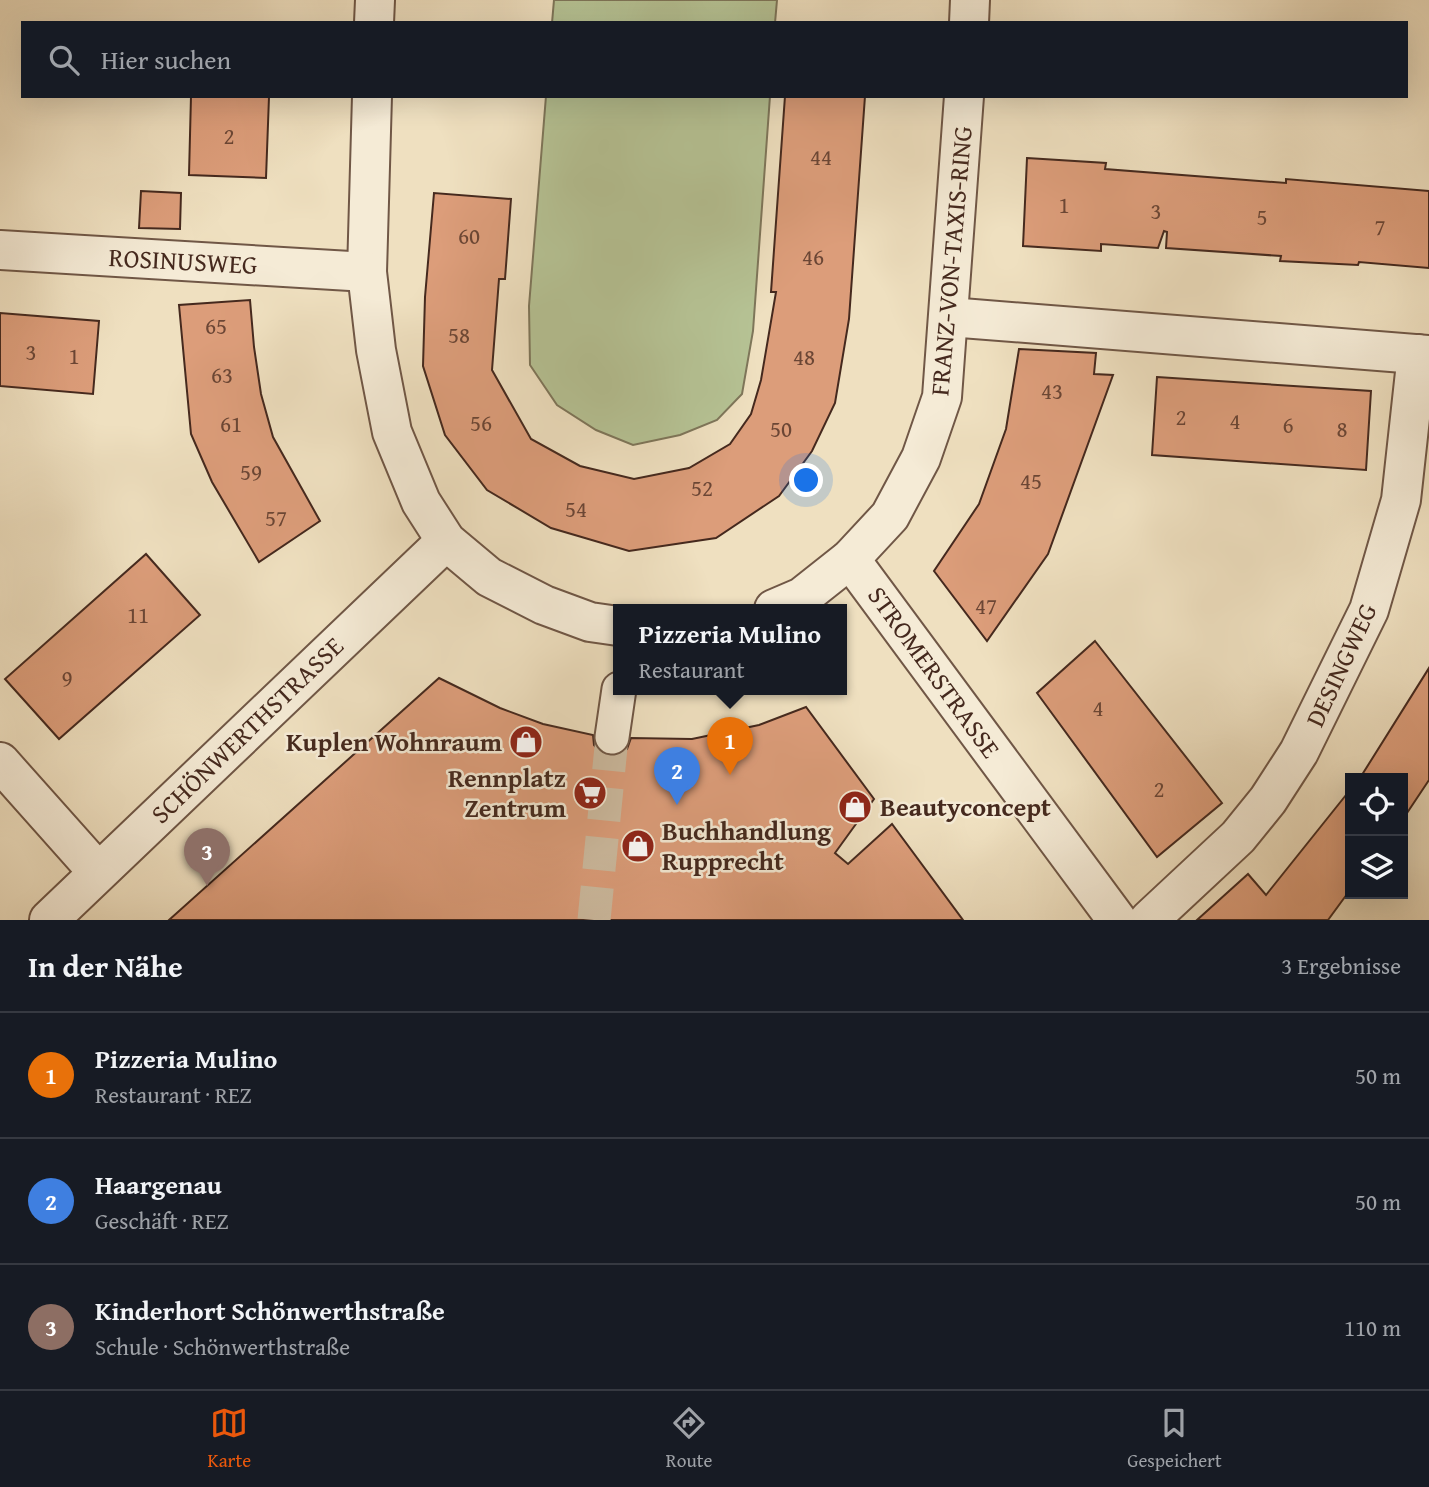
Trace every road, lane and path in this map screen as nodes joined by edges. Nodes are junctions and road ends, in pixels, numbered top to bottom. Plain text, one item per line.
1 (375, 0) edge
2 (970, 0) edge
3 (374, 21) edge
4 (968, 21) edge
5 (372, 98) edge
6 (964, 98) edge
7 (0, 250) edge
8 (367, 272) junction
9 (949, 317) junction
10 (1423, 354) edge
11 (446, 541) junction
12 (850, 559) junction
13 (786, 604) edge
14 (613, 625) edge
15 (618, 695) edge
16 (612, 737) tunnel mouth
17 (0, 762) edge
18 (98, 872) junction
19 (49, 920) edge
20 (1117, 920) edge
21 (1149, 920) edge

1 - 3 street
2 - 4 street
5 - 8 street
6 - 9 street, FRANZ-VON-TAXIS-RING
7 - 8 street, ROSINUSWEG
8 - 11 street
9 - 10 street, DESINGWEG
9 - 12 street, FRANZ-VON-TAXIS-RING
10 - 21 street, DESINGWEG
11 - 14 street
11 - 18 street, SCHÖNWERTHSTRASSE
12 - 13 street, FRANZ-VON-TAXIS-RING
12 - 20 street, STROMERSTRASSE
15 - 16 street
17 - 18 street
18 - 19 street, SCHÖNWERTHSTRASSE

